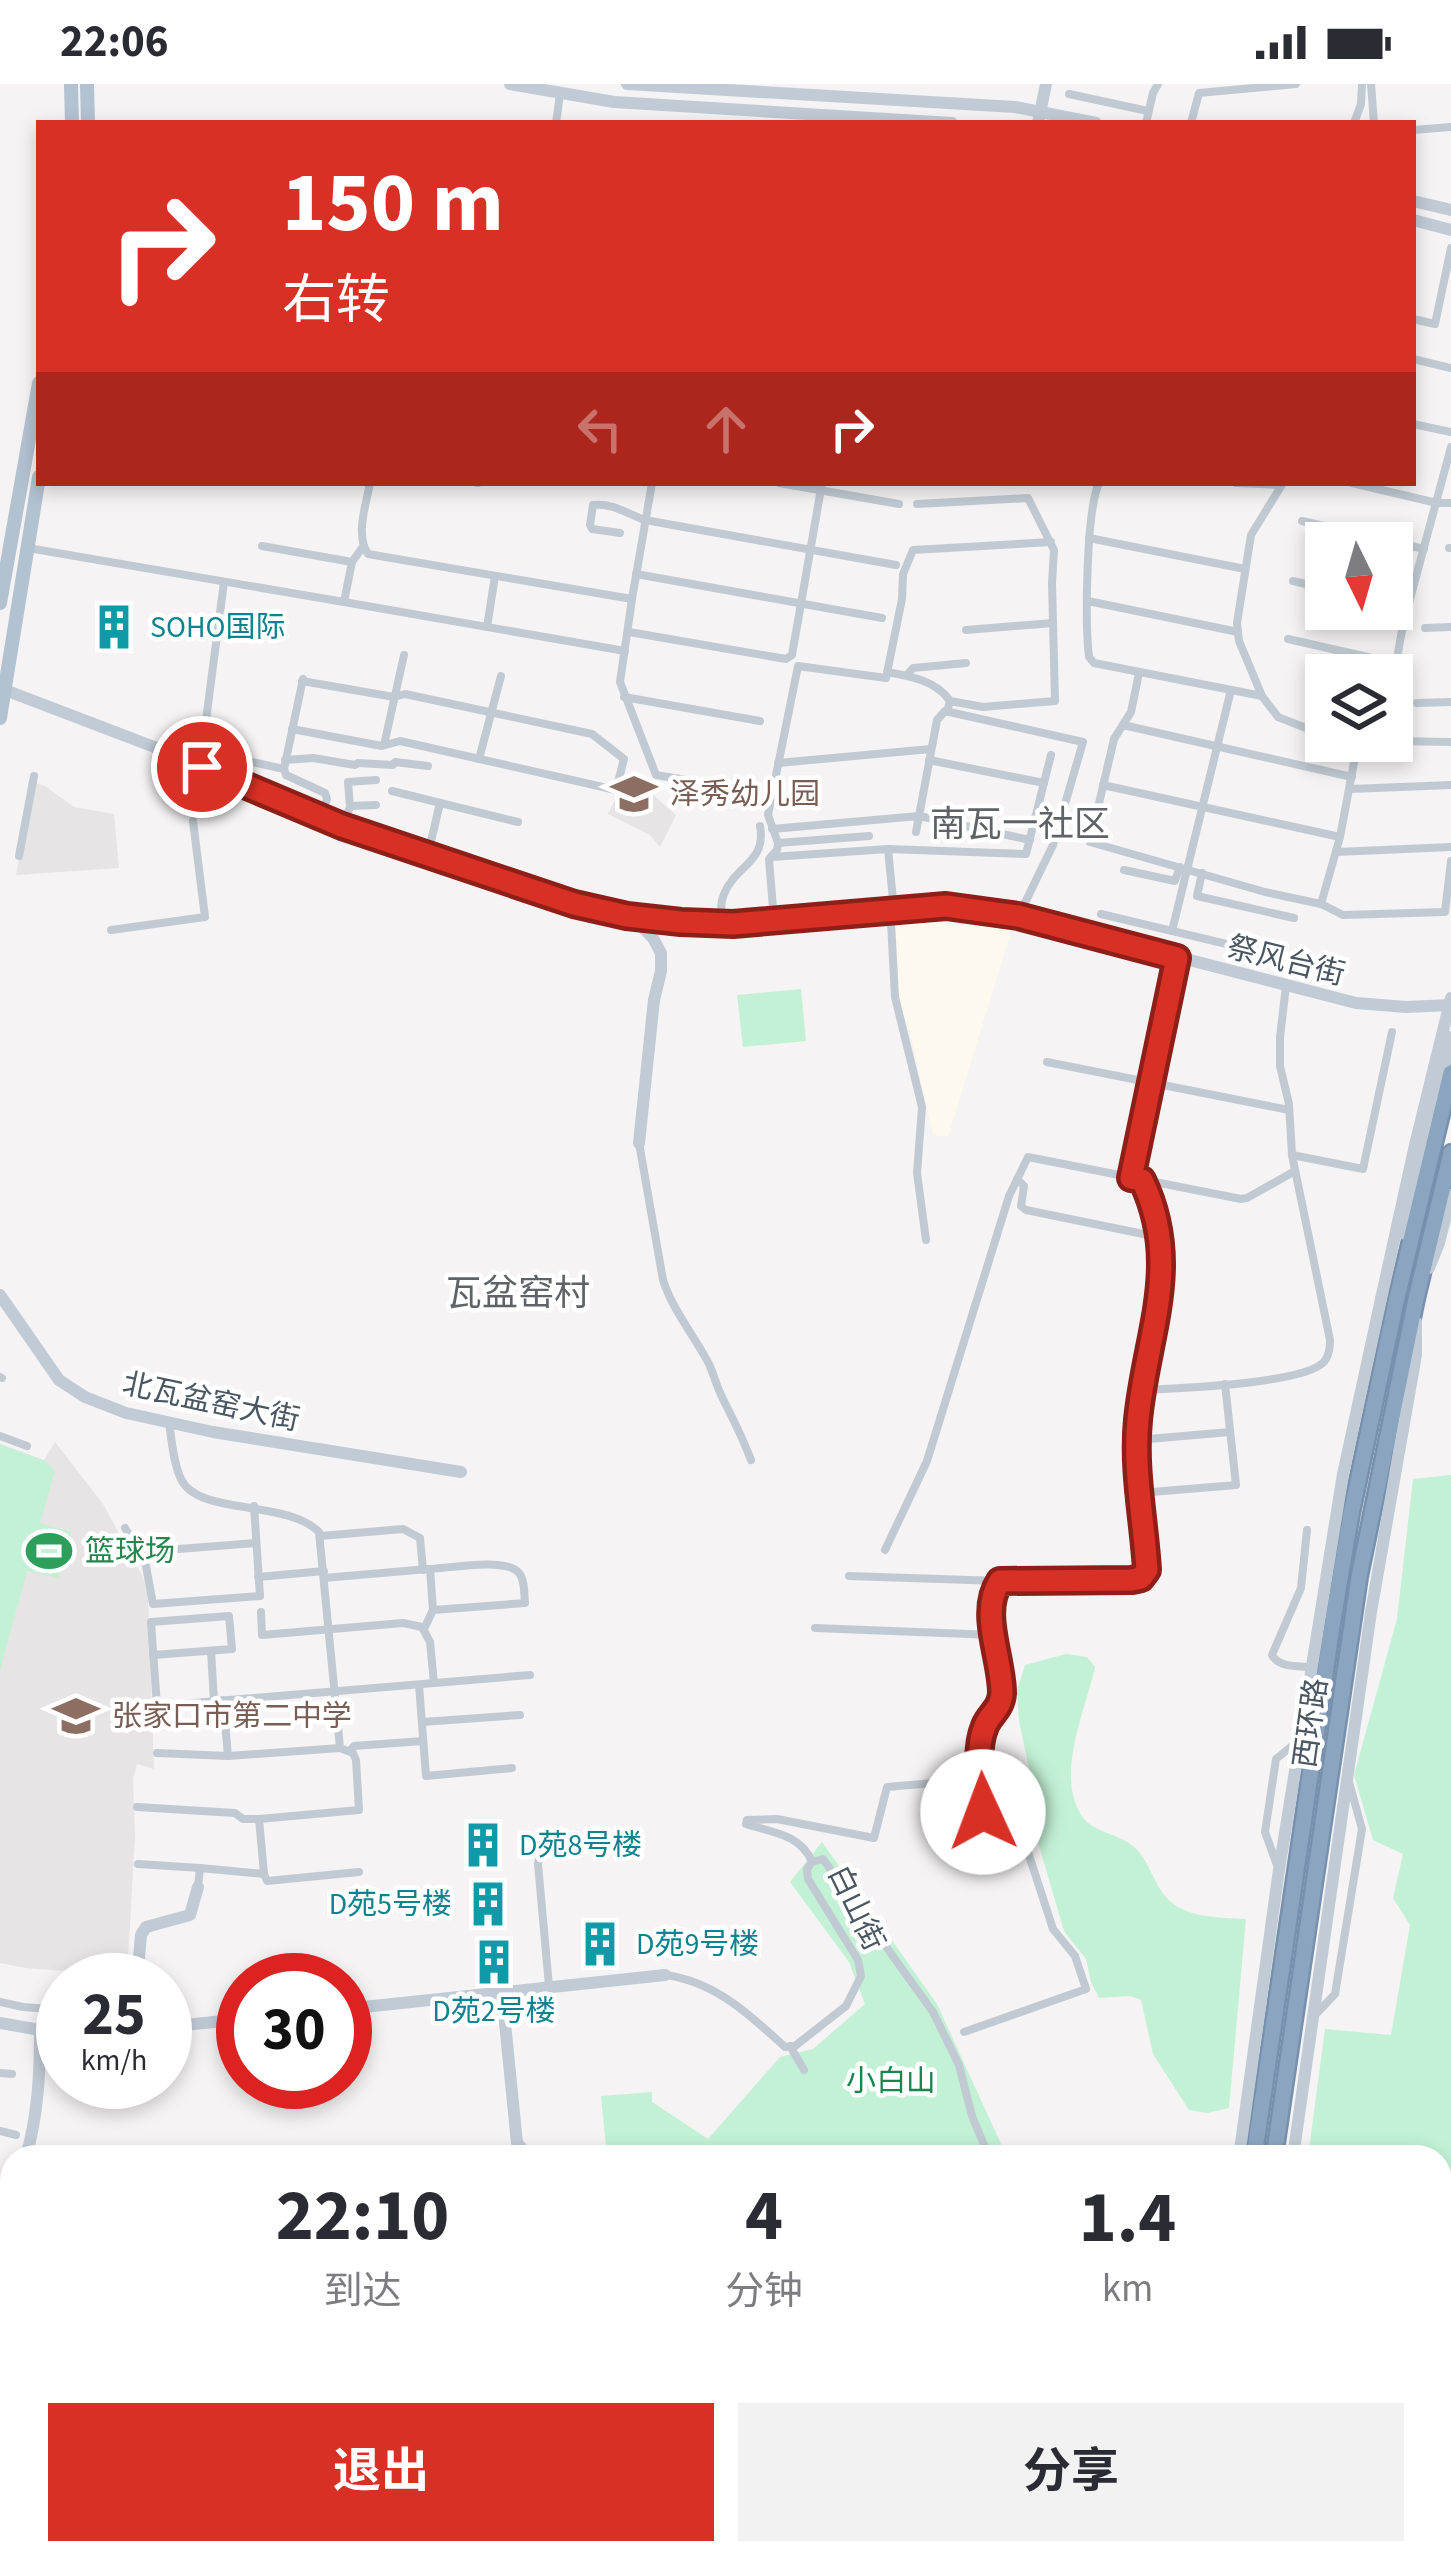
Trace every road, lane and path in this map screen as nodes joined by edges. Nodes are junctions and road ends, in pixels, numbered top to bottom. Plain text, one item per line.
1 (71, 84) edge
2 (87, 84) edge
3 (510, 84) edge
4 (627, 84) edge
5 (1046, 84) edge
6 (1158, 84) edge
7 (1296, 84) edge
8 (1362, 84) edge
9 (1371, 84) edge
10 (1270, 85) edge
11 (751, 88) edge
12 (1199, 88) edge
13 (560, 94) junction
14 (1069, 94) dead end
15 (1148, 111) junction
16 (1040, 117) edge
17 (73, 120) edge
18 (88, 120) edge
19 (556, 120) edge
20 (904, 120) edge
21 (1146, 120) edge
22 (1192, 120) edge
23 (1355, 120) edge
24 (1374, 120) edge
25 (1451, 127) edge
26 (1416, 130) edge
27 (1416, 202) edge
28 (1451, 210) edge
29 (1416, 221) edge
30 (1451, 230) edge
31 (1451, 248) edge
32 (1416, 320) edge
33 (1416, 360) edge
34 (1451, 368) edge
35 (36, 398) edge
36 (1416, 425) edge
37 (1451, 432) edge
38 (1451, 447) edge
39 (38, 486) edge
40 (370, 486) edge
41 (652, 486) edge
42 (1098, 486) edge
43 (1281, 486) edge
44 (1365, 486) edge
45 (821, 487) edge
46 (1437, 503) junction
47 (1451, 503) edge
48 (899, 504) dead end
49 (917, 504) dead end
50 (646, 520) junction
51 (1302, 521) dead end
52 (620, 533) dead end
53 (1090, 538) junction
54 (1051, 542) junction
55 (262, 546) dead end
56 (28, 548) junction
57 (362, 548) junction
58 (810, 549) junction
59 (1424, 549) junction
60 (352, 562) junction
61 (896, 565) dead end
62 (1245, 569) junction
63 (636, 574) junction
64 (495, 576) junction
65 (2, 580) edge
66 (1293, 581) dead end
67 (224, 582) junction
68 (1305, 584) edge
69 (1413, 589) edge
70 (632, 599) junction
71 (1088, 601) junction
72 (344, 602) junction
73 (0, 603) edge
74 (801, 604) junction
75 (882, 618) dead end
76 (1053, 623) junction
77 (487, 626) junction
78 (1451, 627) edge
79 (1425, 628) dead end
80 (966, 630) dead end
81 (628, 632) junction
82 (1238, 632) junction
83 (1288, 639) dead end
84 (625, 651) junction
85 (1354, 654) edge
86 (404, 655) dead end
87 (966, 663) dead end
88 (887, 672) junction
89 (1138, 673) junction
90 (907, 675) junction
91 (501, 676) dead end
92 (3, 690) edge
93 (1231, 690) junction
94 (1262, 696) junction
95 (624, 697) junction
96 (394, 698) junction
97 (1451, 702) edge
98 (1417, 703) dead end
99 (949, 706) junction
100 (491, 712) junction
101 (0, 718) edge
102 (760, 721) dead end
103 (1123, 725) junction
104 (292, 729) junction
105 (1305, 729) edge
106 (1413, 741) edge
107 (1451, 742) edge
108 (384, 745) junction
109 (1216, 746) junction
110 (930, 754) junction
111 (1051, 754) dead end
112 (479, 759) junction
113 (1354, 762) edge
114 (778, 763) junction
115 (284, 765) junction
116 (428, 766) dead end
117 (34, 776) dead end
118 (1352, 777) junction
119 (376, 780) dead end
120 (1044, 783) junction
121 (1103, 784) junction
122 (1451, 785) edge
123 (1350, 789) junction
124 (392, 791) dead end
125 (752, 791) dead end
126 (440, 803) junction
127 (376, 805) dead end
128 (350, 806) junction
129 (1204, 807) junction
130 (919, 816) junction
131 (321, 817) junction
132 (193, 821) dead end
133 (518, 822) dead end
134 (342, 826) junction
135 (760, 826) dead end
136 (772, 829) junction
137 (916, 832) dead end
138 (869, 836) dead end
139 (1340, 837) junction
140 (1030, 840) junction
141 (778, 843) junction
142 (1451, 847) edge
143 (888, 849) junction
144 (1336, 851) junction
145 (428, 855) junction
146 (19, 856) dead end
147 (772, 857) junction
148 (1451, 861) edge
149 (1185, 868) junction
150 (1124, 870) dead end
151 (1202, 873) junction
152 (1322, 904) junction
153 (894, 910) junction
154 (1101, 914) dead end
155 (1018, 916) junction
156 (633, 917) junction
157 (1294, 918) dead end
158 (774, 920) junction
159 (722, 923) junction
160 (111, 930) dead end
161 (1172, 931) junction
162 (1281, 957) dead end
163 (1177, 958) junction
164 (1286, 986) junction
165 (1451, 1002) edge
166 (1392, 1032) dead end
167 (1451, 1037) edge
168 (1047, 1062) dead end
169 (1451, 1073) edge
170 (1151, 1083) junction
171 (1289, 1110) junction
172 (639, 1143) joint
173 (1451, 1154) edge
174 (1292, 1155) junction
175 (1295, 1171) junction
176 (1131, 1178) junction
177 (1017, 1179) junction
178 (1142, 1180) junction
179 (1451, 1195) edge
180 (1158, 1237) junction
181 (926, 1240) dead end
182 (0, 1295) edge
183 (1416, 1299) junction
184 (1388, 1300) junction
185 (1384, 1353) junction
186 (1225, 1384) junction
187 (1143, 1390) junction
188 (169, 1422) junction
189 (1231, 1432) junction
190 (0, 1436) edge
191 (1137, 1439) junction
192 (27, 1446) dead end
193 (751, 1460) dead end
194 (461, 1472) dead end
195 (1343, 1474) junction
196 (1140, 1492) junction
197 (254, 1506) junction
198 (125, 1528) dead end
199 (1307, 1530) dead end
200 (320, 1536) junction
201 (256, 1543) junction
202 (885, 1550) dead end
203 (140, 1552) junction
204 (427, 1570) junction
205 (324, 1575) junction
206 (849, 1576) dead end
207 (258, 1577) junction
208 (1000, 1581) junction
209 (433, 1610) junction
210 (261, 1612) dead end
211 (815, 1628) dead end
212 (329, 1629) junction
213 (424, 1629) junction
214 (994, 1635) junction
215 (211, 1651) junction
216 (153, 1654) junction
217 (1311, 1667) junction
218 (530, 1676) dead end
219 (434, 1683) junction
220 (419, 1684) junction
221 (335, 1691) junction
222 (219, 1701) junction
223 (520, 1714) dead end
224 (422, 1722) junction
225 (423, 1741) junction
226 (345, 1749) junction
227 (157, 1753) dead end
228 (228, 1756) junction
229 (512, 1768) dead end
230 (1347, 1774) junction
231 (979, 1778) junction
232 (137, 1807) dead end
233 (259, 1820) junction
234 (557, 1836) dead end
235 (812, 1862) junction
236 (138, 1864) dead end
237 (200, 1868) junction
238 (1279, 1870) junction
239 (359, 1872) dead end
240 (264, 1874) junction
241 (198, 1887) joint
242 (1292, 1901) junction
243 (139, 1953) edge
244 (664, 1975) joint
245 (549, 1988) junction
246 (502, 1993) junction
247 (0, 2002) edge
248 (372, 2006) edge
249 (36, 2008) edge
250 (1311, 2019) junction
251 (0, 2023) edge
252 (36, 2029) edge
253 (964, 2032) dead end
254 (790, 2046) junction
255 (804, 2071) dead end
256 (0, 2073) edge
257 (12, 2074) dead end
258 (37, 2109) edge
259 (0, 2132) edge
260 (16, 2135) dead end
261 (29, 2145) edge
262 (520, 2145) edge
263 (984, 2145) edge
264 (1241, 2145) edge
265 (1256, 2145) edge
266 (1276, 2145) edge
267 (1295, 2145) edge

1 - 17 main road
2 - 18 main road
3 - 13 main road
4 - 11 main road
5 - 16 main road
6 - 15 street
7 - 10 street
8 - 23 street
9 - 24 street
10 - 12 street
11 - 16 main road
12 - 22 street
13 - 19 street
13 - 20 main road
14 - 15 street
15 - 21 street
25 - 26 street
27 - 28 main road
29 - 30 main road
31 - 32 street
33 - 34 street
35 - 65 main road
36 - 37 street
38 - 46 street
39 - 56 main road
40 - 57 street
41 - 50 street
42 - 53 street
43 - 62 street
44 - 46 street
45 - 48 street
45 - 58 street
46 - 47 street
46 - 59 street
49 - 54 street
50 - 52 street
50 - 58 street
50 - 63 street
51 - 59 street
53 - 62 street
53 - 71 street
54 - 76 street
54 - 88 street
55 - 60 street
56 - 67 street
56 - 92 main road
57 - 60 street
57 - 64 street
58 - 61 street
58 - 74 street
59 - 69 street
60 - 72 street
62 - 82 street
63 - 70 street
63 - 74 street
64 - 70 street
64 - 77 street
65 - 73 main road
66 - 68 street
67 - 72 street
67 - 115 street
70 - 81 street
71 - 82 street
71 - 89 street
72 - 77 street
74 - 75 street
74 - 81 street
76 - 80 street
76 - 99 street
77 - 84 street
78 - 79 street
81 - 84 street
82 - 94 street
83 - 85 street
84 - 95 street
86 - 96 street
87 - 90 street
88 - 90 street
88 - 114 street
89 - 93 street
89 - 103 street
90 - 99 street
91 - 100 street
92 - 101 main road
92 - 131 main road, 祭风台街
93 - 94 street
93 - 109 street
94 - 105 street
95 - 102 street
95 - 125 street
96 - 100 street
96 - 104 street
96 - 108 street
97 - 98 street
99 - 110 street
99 - 155 street
100 - 112 street
100 - 112 street
103 - 109 street
103 - 121 street
104 - 108 street
104 - 115 street
106 - 107 street
108 - 112 street
109 - 118 street
109 - 129 street
110 - 114 street
110 - 120 street
110 - 130 street
111 - 120 street
113 - 118 street
114 - 136 street
115 - 116 street
115 - 131 street
117 - 146 street
118 - 123 street
119 - 128 street
120 - 140 street
121 - 129 street
121 - 149 street
122 - 123 street
123 - 139 street
124 - 126 street
126 - 133 street
126 - 145 street
127 - 128 street
128 - 134 street
129 - 139 street
129 - 149 street
130 - 136 street
130 - 137 street
130 - 140 street
131 - 134 main road, 祭风台街
132 - 160 street
134 - 145 main road, 祭风台街
135 - 159 street
136 - 141 street
138 - 141 street
139 - 144 street
140 - 143 street
141 - 147 street
142 - 144 street
143 - 147 street
143 - 153 street
144 - 152 street
145 - 156 main road, 祭风台街
147 - 158 street
148 - 152 street
149 - 150 street
149 - 151 street
149 - 161 street
151 - 152 street
151 - 157 street
153 - 155 main road, 祭风台街
153 - 158 main road, 祭风台街
153 - 181 street
154 - 161 street
155 - 163 main road, 祭风台街
156 - 159 main road, 祭风台街
156 - 172 main road
158 - 159 main road, 祭风台街
161 - 162 street
163 - 164 main road, 祭风台街
163 - 170 street
164 - 165 main road, 祭风台街
164 - 171 street
165 - 184 main road, bridge
166 - 174 street
167 - 184 main road
168 - 170 street
169 - 184 highway, 西环路
170 - 171 street
170 - 176 street
171 - 174 street
172 - 193 street
173 - 183 highway, 西环路
174 - 175 street
175 - 178 street
175 - 186 street
176 - 177 street
176 - 178 street
177 - 180 street
177 - 202 street
178 - 180 street
179 - 183 main road
180 - 187 street
182 - 188 main road, 北瓦盆窑大街
183 - 230 main road
183 - 266 highway, 西环路
184 - 185 highway, 西环路
184 - 195 main road
185 - 195 main road
185 - 242 highway, 西环路
186 - 187 street
186 - 189 street
187 - 191 street
188 - 194 main road, 北瓦盆窑大街
188 - 197 street
189 - 191 street
189 - 196 street
190 - 192 street
191 - 196 street
195 - 217 main road
196 - 208 street
197 - 200 street
197 - 201 street
198 - 203 street
199 - 217 street
200 - 204 street
200 - 205 street
201 - 203 street
201 - 207 street
203 - 207 street
204 - 205 street
204 - 209 street
204 - 209 street
205 - 207 street
205 - 212 street
206 - 208 street
208 - 214 street
209 - 213 street
210 - 212 street
211 - 214 street
212 - 213 street
212 - 221 street
213 - 219 street
214 - 231 street
215 - 216 street
215 - 216 street
215 - 222 street
216 - 222 street
217 - 238 main road
218 - 219 street
219 - 220 street
220 - 221 street
220 - 224 street
221 - 222 street
221 - 226 street
222 - 228 street
223 - 224 street
224 - 225 street
225 - 226 street
225 - 229 street
226 - 228 street
226 - 233 street
227 - 228 street
230 - 250 main road
230 - 250 street
231 - 235 street
231 - 253 street
232 - 233 street
233 - 240 street
234 - 245 street
235 - 254 street, 白山街
235 - 263 street, 白山街
236 - 237 street
237 - 240 street
237 - 241 street
238 - 242 main road
238 - 264 main road
239 - 240 street
241 - 243 main road
242 - 265 highway, 西环路
244 - 245 main road
244 - 254 street
245 - 246 main road
246 - 248 main road
246 - 262 main road
247 - 249 street
250 - 267 main road
251 - 252 main road
254 - 255 street
256 - 257 street
258 - 261 main road
259 - 260 street

